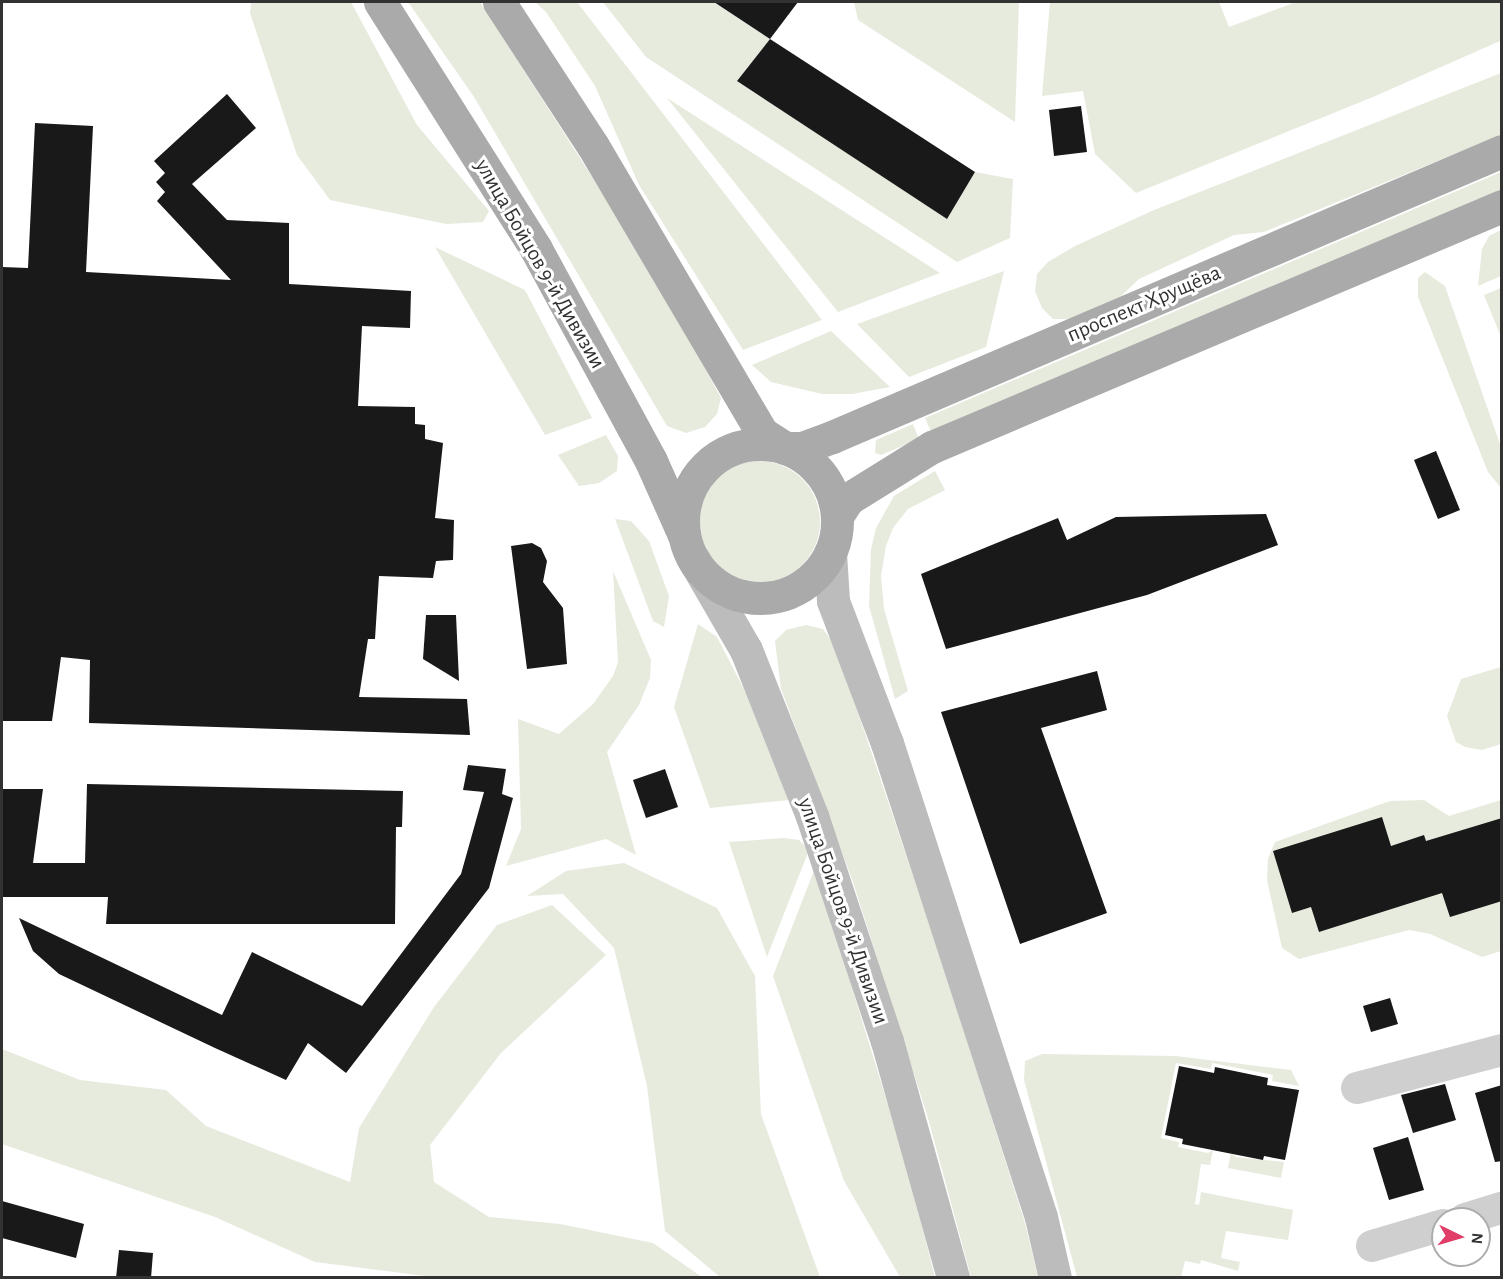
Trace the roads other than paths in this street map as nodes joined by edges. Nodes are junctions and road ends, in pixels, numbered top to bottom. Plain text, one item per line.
1 (380, 2) edge
2 (499, 2) edge
3 (1502, 151) edge
4 (1502, 206) edge
5 (785, 448) junction
6 (837, 516) junction
7 (689, 548) junction
8 (830, 553) junction
9 (1502, 1050) edge
10 (1357, 1088) dead end
11 (1431, 1229) edge
12 (1372, 1246) dead end
13 (952, 1278) edge
14 (1055, 1278) edge

1 - 7 main road, улица Бойцов 9-й Дивизии
2 - 5 main road
3 - 5 main road, проспект Хрущёва
4 - 6 main road
5 - 6 main road
5 - 7 main road
6 - 8 main road
7 - 8 main road
7 - 13 main road, улица Бойцов 9-й Дивизии
8 - 14 main road
9 - 10 street
11 - 12 street

